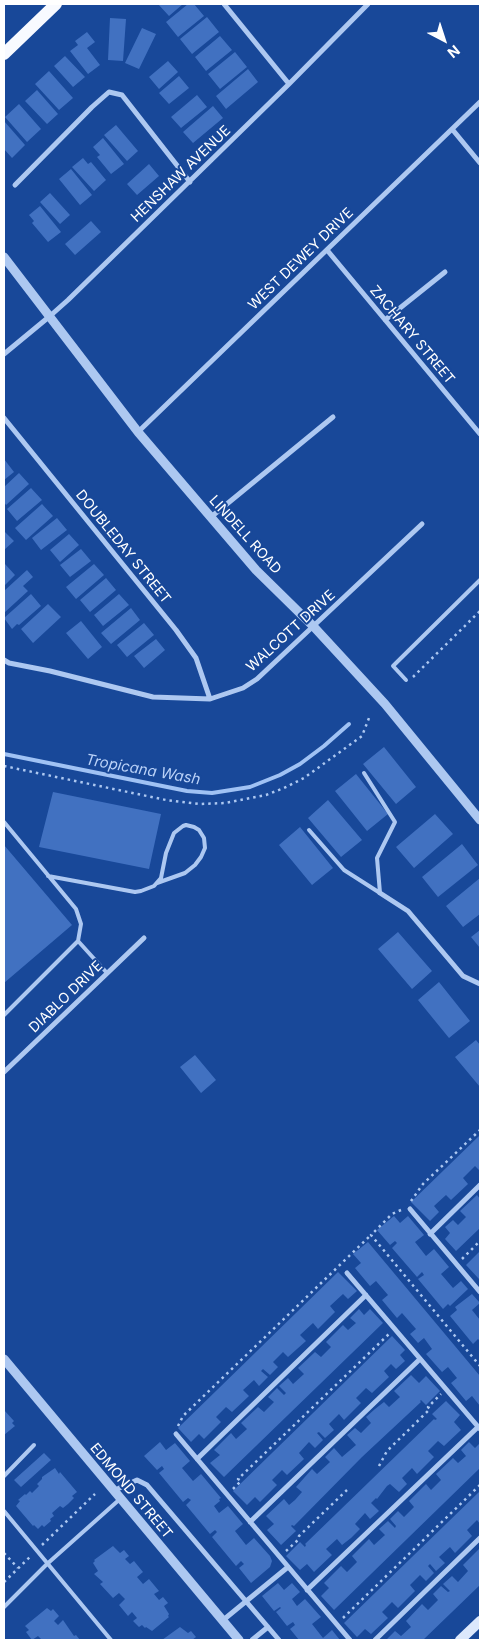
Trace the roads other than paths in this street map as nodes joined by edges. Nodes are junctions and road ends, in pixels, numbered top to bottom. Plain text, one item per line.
1 (56, 4) edge
2 (224, 4) edge
3 (368, 4) edge
4 (4, 54) edge
5 (289, 84) junction
6 (480, 102) edge
7 (452, 130) junction
8 (480, 163) edge
9 (190, 182) junction
10 (15, 185) dead end
11 (327, 250) junction
12 (4, 257) edge
13 (445, 272) dead end
14 (50, 316) junction
15 (385, 320) junction
16 (4, 354) edge
17 (333, 417) dead end
18 (4, 418) edge
19 (138, 432) junction
20 (480, 434) edge
21 (211, 517) junction
22 (422, 524) dead end
23 (480, 580) edge
24 (314, 627) junction
25 (4, 660) edge
26 (406, 680) dead end
27 (210, 699) junction
28 (364, 773) dead end
29 (480, 820) edge
30 (4, 822) edge
31 (309, 830) dead end
32 (48, 876) junction
33 (157, 884) junction
34 (380, 893) junction
35 (144, 938) dead end
36 (78, 942) junction
37 (107, 974) junction
38 (480, 984) edge
39 (4, 1015) edge
40 (4, 1072) edge
41 (480, 1185) edge
42 (410, 1210) dead end
43 (430, 1234) junction
44 (348, 1274) dead end
45 (480, 1292) edge
46 (366, 1295) junction
47 (4, 1359) edge
48 (420, 1359) junction
49 (479, 1428) edge
50 (176, 1434) road end
51 (34, 1445) dead end
52 (197, 1460) junction
53 (4, 1476) edge
54 (113, 1491) junction
55 (120, 1499) junction
56 (4, 1511) edge
57 (250, 1522) junction
58 (480, 1538) edge
59 (47, 1564) junction
60 (288, 1567) junction
61 (307, 1590) junction
62 (246, 1602) junction
63 (4, 1607) edge
64 (222, 1620) junction
65 (480, 1621) edge
66 (268, 1628) junction
67 (111, 1640) edge
68 (239, 1640) edge
69 (252, 1640) edge
70 (279, 1640) edge
71 (350, 1640) edge
72 (374, 1640) edge
73 (460, 1640) edge

1 - 4 main road
2 - 5 street
3 - 5 street, HENSHAW AVENUE
5 - 9 street, HENSHAW AVENUE
6 - 7 street, WEST DEWEY DRIVE
7 - 8 street
7 - 11 street, WEST DEWEY DRIVE
9 - 10 street
9 - 14 street, HENSHAW AVENUE
11 - 15 street, ZACHARY STREET
11 - 19 street, WEST DEWEY DRIVE
12 - 14 street, LINDELL ROAD
13 - 15 street
14 - 16 street, HENSHAW AVENUE
14 - 19 street, LINDELL ROAD
15 - 20 street, ZACHARY STREET
17 - 21 street
18 - 27 street, DOUBLEDAY STREET
19 - 21 street, LINDELL ROAD
21 - 24 street, LINDELL ROAD
22 - 24 street, WALCOTT DRIVE
23 - 26 lane
24 - 27 street, WALCOTT DRIVE
24 - 29 street, LINDELL ROAD
25 - 27 street, WALCOTT DRIVE
28 - 34 lane
30 - 32 lane
31 - 34 lane
32 - 33 lane
32 - 36 lane
33 - 33 lane
34 - 38 street
35 - 37 street, DIABLO DRIVE
36 - 37 lane
36 - 39 lane
37 - 40 street, DIABLO DRIVE
41 - 43 street
42 - 43 street
43 - 45 street
44 - 46 street
46 - 48 street
46 - 52 street
47 - 54 street, EDMOND STREET
48 - 49 street
48 - 57 street
49 - 61 street
50 - 52 street
51 - 53 lane
52 - 57 street
54 - 55 street, EDMOND STREET
54 - 62 street
55 - 59 lane
55 - 64 street, EDMOND STREET
56 - 59 lane
57 - 60 street
58 - 72 street
59 - 63 lane
59 - 67 lane
60 - 61 street
60 - 62 street
61 - 71 street
62 - 64 street
62 - 66 street
64 - 68 street, EDMOND STREET
65 - 73 main road
66 - 69 street
66 - 70 street

